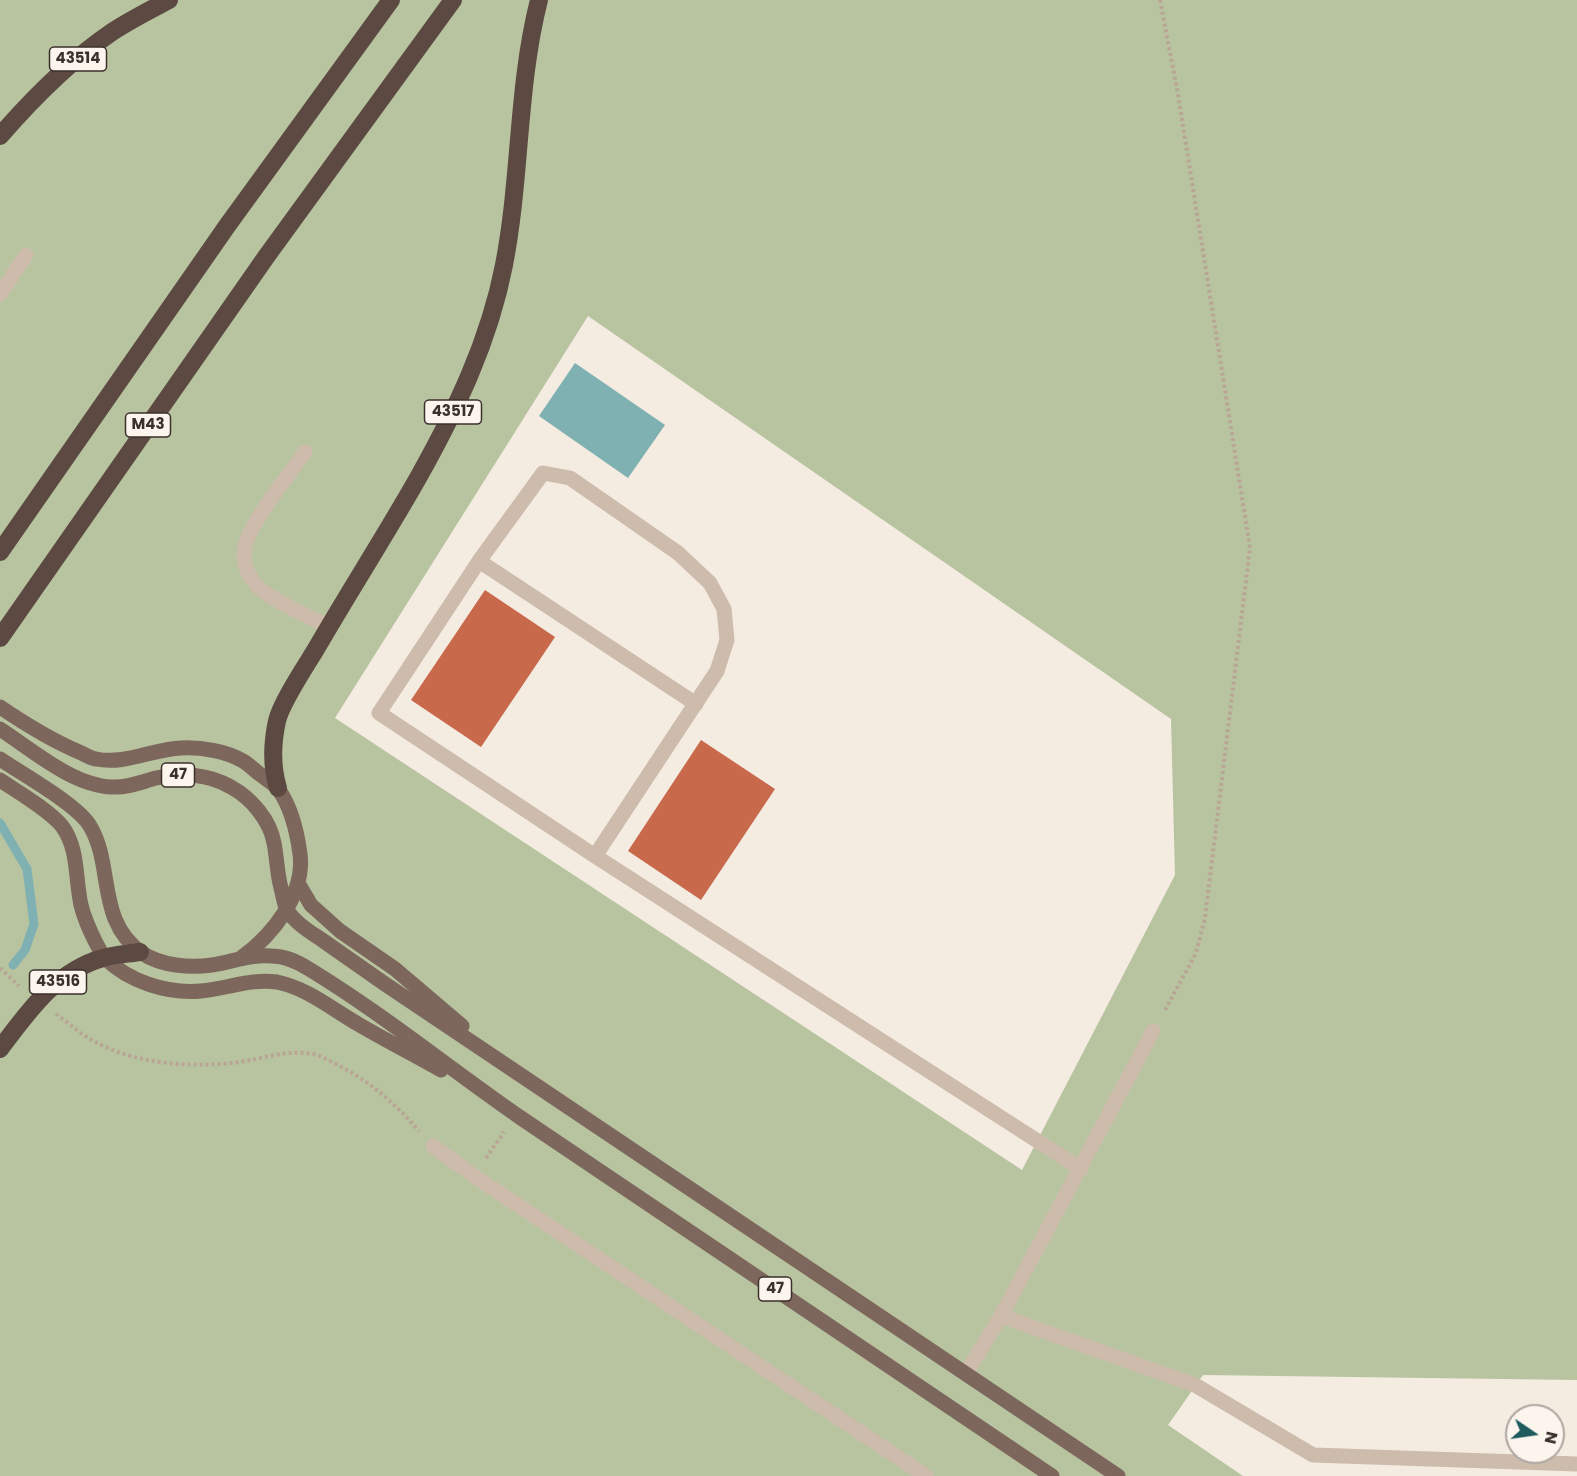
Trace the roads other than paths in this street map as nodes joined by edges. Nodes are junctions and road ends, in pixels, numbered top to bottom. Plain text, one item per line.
1 (169, 0) edge
2 (391, 0) edge
3 (453, 0) edge
4 (539, 0) edge
5 (0, 136) edge
6 (26, 255) dead end
7 (0, 294) edge
8 (305, 452) dead end
9 (0, 552) edge
10 (479, 561) junction
11 (329, 627) junction
12 (0, 638) edge
13 (696, 704) junction
14 (0, 706) edge
15 (0, 729) edge
16 (0, 759) edge
17 (0, 780) edge
18 (278, 788) junction
19 (595, 856) junction
20 (298, 883) junction
21 (286, 909) junction
22 (140, 952) junction
23 (104, 957) junction
24 (240, 958) junction
25 (1153, 1031) road end
26 (0, 1049) edge
27 (517, 1072) junction
28 (499, 1102) junction
29 (433, 1146) road end
30 (1081, 1169) junction
31 (1001, 1316) junction
32 (966, 1373) junction
33 (1577, 1464) edge
34 (926, 1476) edge
35 (1052, 1476) edge
36 (1118, 1476) edge

1 - 5 highway, 43514
2 - 9 highway, M43
3 - 12 highway, M43
4 - 11 highway, 43517
6 - 7 street
8 - 11 street
10 - 13 street
10 - 13 street
10 - 19 street
11 - 18 highway, 43517
13 - 19 street
14 - 18 main road, 47
15 - 21 main road, 47
16 - 22 main road
17 - 23 main road, 47
18 - 20 main road, 47
19 - 30 street
20 - 21 main road, 47
20 - 27 main road, 47
21 - 24 main road, 47
21 - 27 main road, 47
22 - 23 highway, 43516
22 - 24 main road, 47
23 - 26 highway, 43516
23 - 28 main road, 47
24 - 28 main road, 47
25 - 30 street
27 - 32 main road, 47
28 - 35 main road, 47
29 - 34 street
30 - 31 street
31 - 32 street
31 - 33 street
32 - 36 main road, 47

